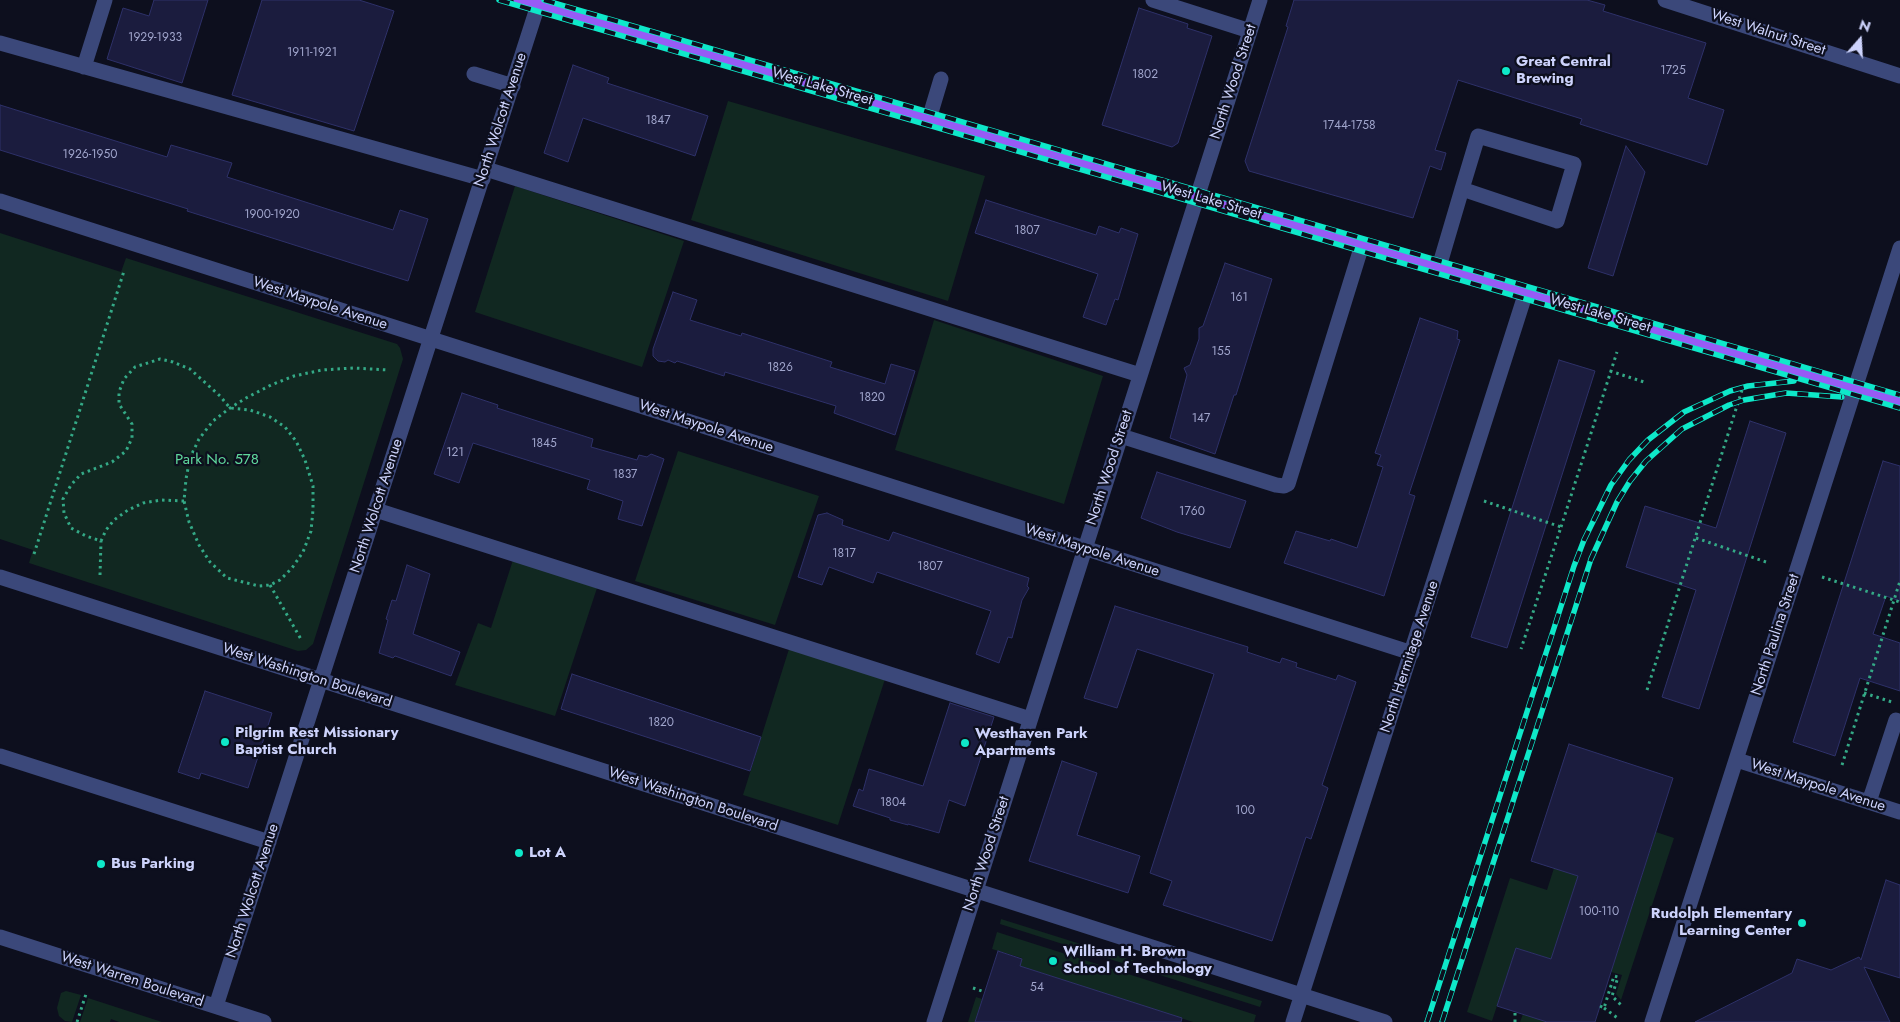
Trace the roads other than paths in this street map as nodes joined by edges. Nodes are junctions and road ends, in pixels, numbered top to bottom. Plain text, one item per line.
1 (105, 0) edge
2 (521, 0) edge
3 (1153, 0) edge
4 (1260, 0) edge
5 (1665, 0) edge
6 (538, 5) junction
7 (1250, 31) junction
8 (0, 43) edge
9 (84, 66) junction
10 (474, 74) dead end
11 (1900, 76) edge
12 (941, 79) dead end
13 (513, 86) junction
14 (929, 119) junction
15 (484, 174) junction
16 (1462, 189) junction
17 (1197, 197) junction
18 (0, 201) edge
19 (1362, 245) junction
20 (1900, 248) edge
21 (1439, 267) junction
22 (1526, 292) junction
23 (431, 340) junction
24 (1140, 376) junction
25 (1856, 389) junction
26 (1900, 402) edge
27 (1121, 436) junction
28 (376, 510) junction
29 (1085, 549) junction
30 (0, 578) edge
31 (1412, 653) junction
32 (321, 680) junction
33 (1030, 719) junction
34 (1896, 720) dead end
35 (0, 756) edge
36 (1737, 760) junction
37 (1869, 802) junction
38 (1900, 812) edge
39 (269, 842) junction
40 (976, 891) junction
41 (0, 938) edge
42 (1302, 995) junction
43 (216, 1006) junction
44 (264, 1022) edge
45 (934, 1022) edge
46 (1293, 1022) edge
47 (1385, 1022) edge
48 (1652, 1022) edge

1 - 9 street
2 - 6 main road, West Lake Street
3 - 7 street
4 - 7 street, North Wood Street
5 - 11 street, West Walnut Street
6 - 13 street, North Wolcott Avenue
6 - 14 main road, West Lake Street
7 - 17 street, North Wood Street
8 - 9 street
9 - 15 street
10 - 13 street
12 - 14 street
13 - 15 street, North Wolcott Avenue
14 - 17 main road, West Lake Street
15 - 23 street, North Wolcott Avenue
15 - 24 street
16 - 16 street
16 - 21 street
17 - 19 main road, West Lake Street
17 - 24 street, North Wood Street
18 - 23 street, West Maypole Avenue
19 - 21 main road, West Lake Street
19 - 27 street
20 - 25 street, North Paulina Street
21 - 22 main road, West Lake Street
22 - 25 main road, West Lake Street
22 - 31 street, North Hermitage Avenue
23 - 28 street, North Wolcott Avenue
23 - 29 street, West Maypole Avenue
24 - 27 street, North Wood Street
25 - 26 main road, West Lake Street
25 - 36 street, North Paulina Street
27 - 29 street, North Wood Street
28 - 32 street, North Wolcott Avenue
28 - 33 street
29 - 31 street, West Maypole Avenue
29 - 33 street, North Wood Street
30 - 32 street, West Washington Boulevard
31 - 42 street, North Hermitage Avenue
32 - 39 street, North Wolcott Avenue
32 - 40 street, West Washington Boulevard
33 - 40 street, North Wood Street
34 - 37 street
35 - 39 street
36 - 37 street, West Maypole Avenue
36 - 48 street, North Paulina Street
37 - 38 street, West Maypole Avenue
39 - 43 street, North Wolcott Avenue
40 - 42 street, West Washington Boulevard
40 - 45 street, North Wood Street
41 - 43 street, West Warren Boulevard
42 - 46 street, North Hermitage Avenue
42 - 47 street, West Washington Boulevard
43 - 44 street, West Warren Boulevard

